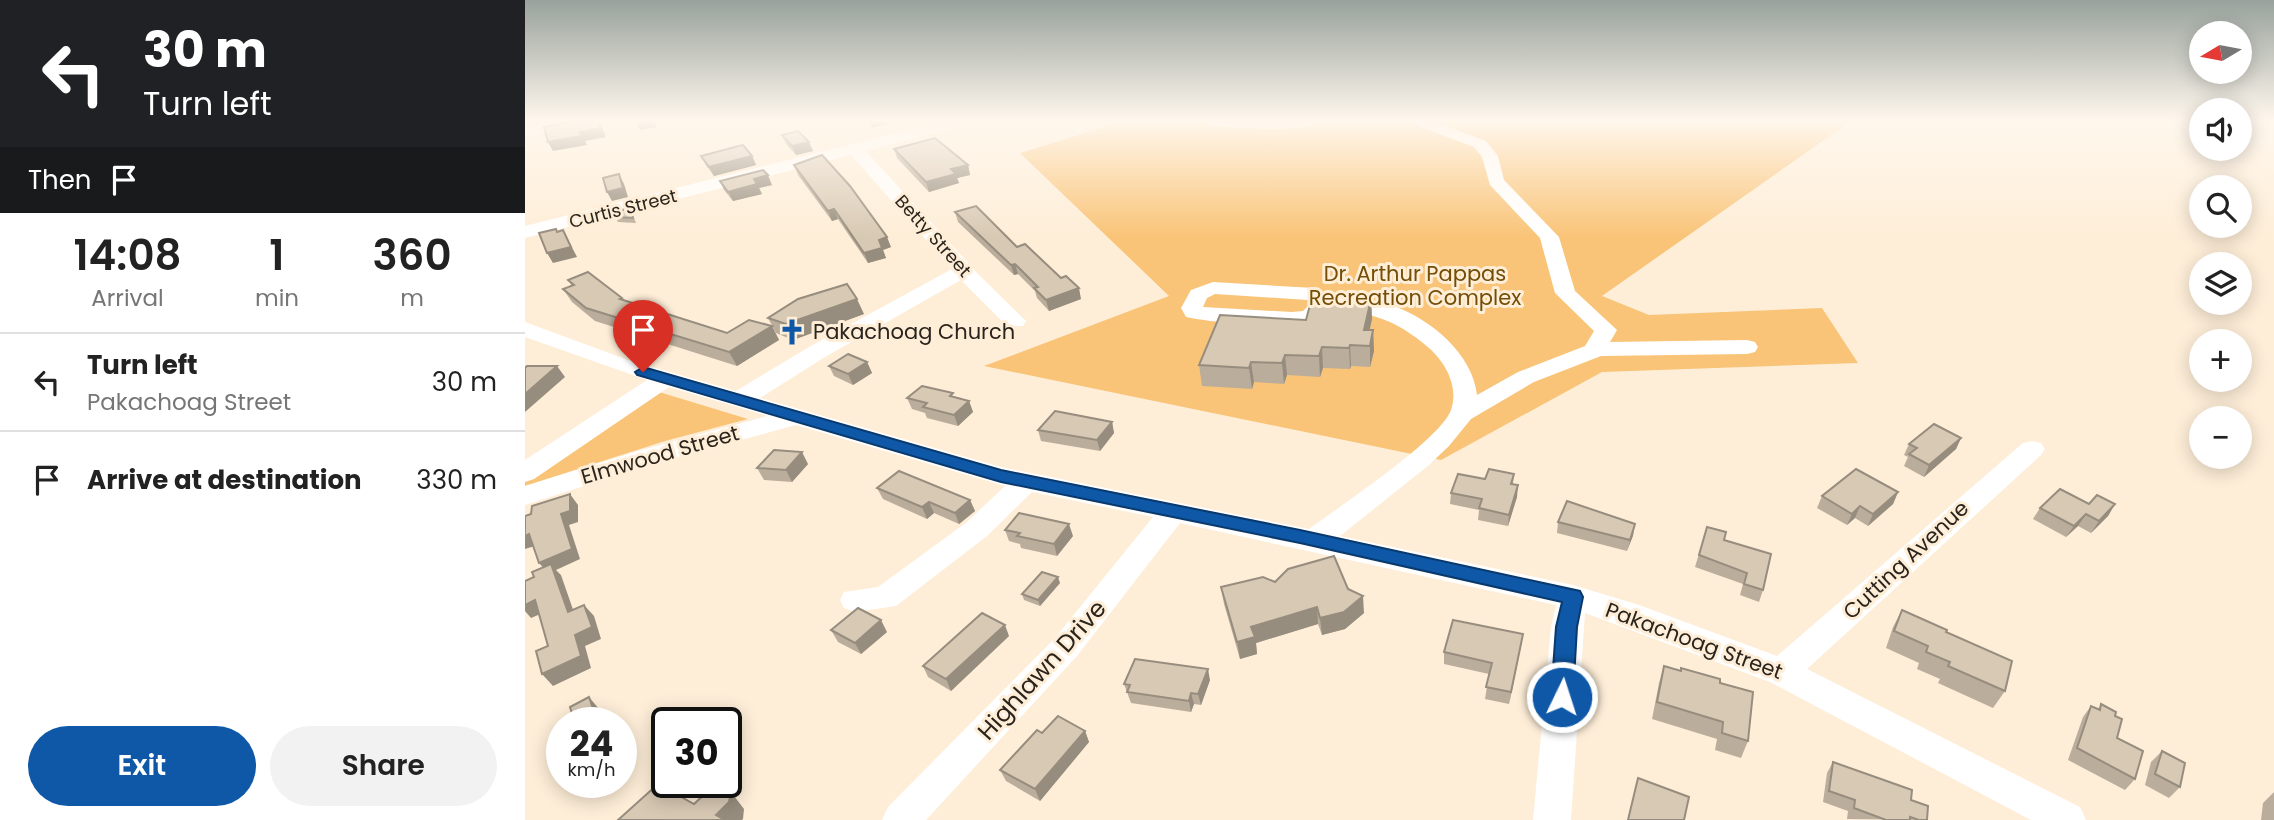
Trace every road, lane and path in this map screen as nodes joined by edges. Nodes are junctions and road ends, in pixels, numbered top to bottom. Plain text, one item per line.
1 (814, 159) edge
2 (864, 159) edge
3 (1491, 159) edge
4 (525, 232) edge
5 (964, 270) junction
6 (1322, 304) edge
7 (1015, 321) dead end
8 (525, 329) edge
9 (1747, 347) dead end
10 (1595, 349) junction
11 (666, 378) junction
12 (739, 400) junction
13 (1463, 413) junction
14 (795, 416) junction
15 (2032, 450) dead end
16 (525, 473) edge
17 (1026, 482) junction
18 (525, 496) edge
19 (1173, 512) junction
20 (1315, 540) junction
21 (1573, 597) junction
22 (855, 600) dead end
23 (1782, 672) junction
24 (901, 820) edge
25 (1552, 820) edge
26 (2067, 820) edge

1 - 4 street, Curtis Street
2 - 5 street, Betty Street
3 - 10 street
5 - 7 street, Betty Street
5 - 12 street
6 - 13 street
8 - 11 street, Pakachoag Street
9 - 10 street
10 - 13 street
11 - 12 street, Pakachoag Street
11 - 16 street, Elmwood Street
12 - 14 street, Pakachoag Street
13 - 20 street
14 - 17 street, Pakachoag Street
14 - 18 street, Elmwood Street
15 - 23 street, Cutting Avenue
17 - 19 street, Pakachoag Street
17 - 22 street
19 - 20 street, Pakachoag Street
19 - 24 street, Highlawn Drive
20 - 21 street, Pakachoag Street
21 - 23 street, Pakachoag Street
21 - 25 street
23 - 26 street, Pakachoag Street

